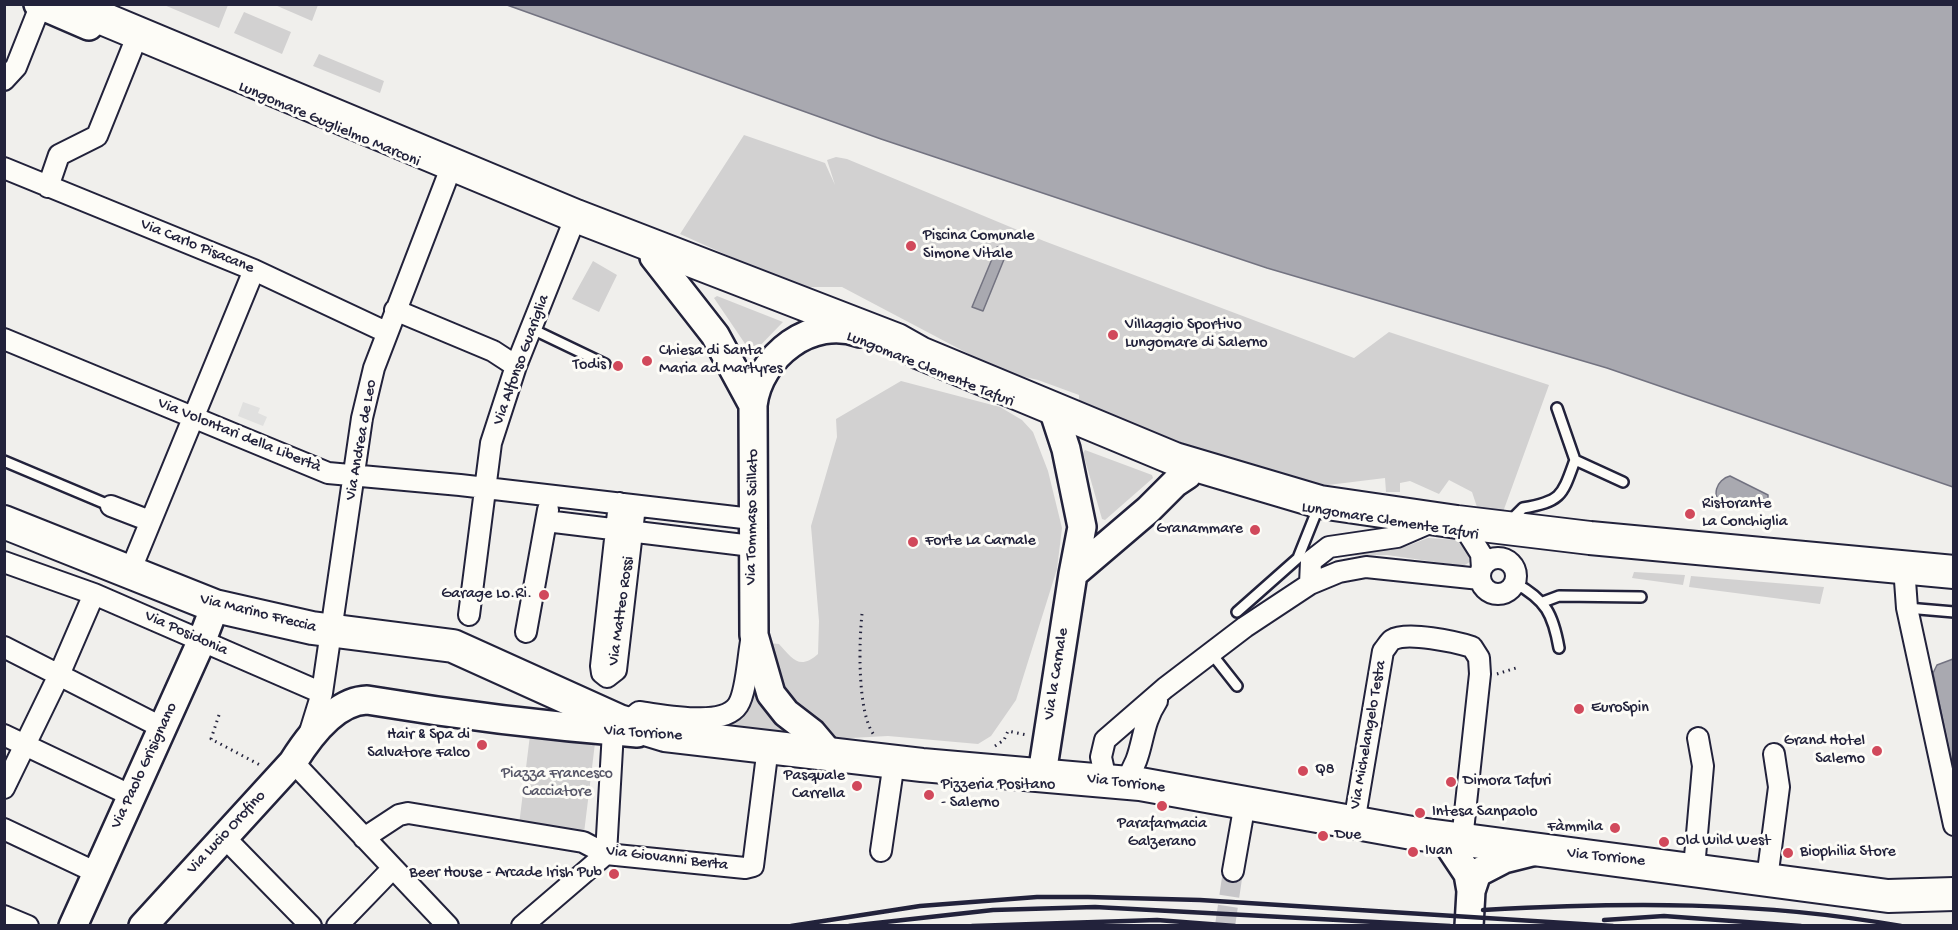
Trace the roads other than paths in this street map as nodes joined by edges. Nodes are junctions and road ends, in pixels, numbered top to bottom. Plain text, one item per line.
1 (47, 5) edge
2 (136, 39) junction
3 (4, 80) edge
4 (4, 168) edge
5 (450, 170) junction
6 (48, 188) junction
7 (575, 221) junction
8 (623, 240) junction
9 (654, 257) junction
10 (254, 270) junction
11 (395, 310) junction
12 (828, 328) junction
13 (532, 329) junction
14 (386, 332) junction
15 (4, 339) edge
16 (920, 353) junction
17 (604, 364) dead end
18 (516, 366) junction
19 (753, 405) junction
20 (1557, 408) dead end
21 (1055, 416) junction
22 (194, 418) junction
23 (1575, 460) junction
24 (4, 461) edge
25 (1187, 475) junction
26 (355, 478) junction
27 (1623, 482) dead end
28 (485, 489) junction
29 (549, 496) junction
30 (627, 504) junction
31 (111, 506) joint
32 (1319, 507) junction
33 (150, 521) junction
34 (546, 521) junction
35 (4, 522) edge
36 (1427, 524) junction
37 (624, 532) junction
38 (752, 532) junction
39 (1469, 535) junction
40 (1516, 540) junction
41 (4, 562) edge
42 (1953, 572) edge
43 (1904, 573) junction
44 (129, 574) junction
45 (1073, 574) junction
46 (1481, 574) junction
47 (1515, 583) junction
48 (1310, 584) junction
49 (1953, 585) edge
50 (94, 594) junction
51 (1641, 597) dead end
52 (1543, 602) junction
53 (215, 606) junction
54 (1907, 608) junction
55 (1237, 612) dead end
56 (1953, 612) edge
57 (469, 615) dead end
58 (753, 630) junction
59 (332, 631) junction
60 (526, 632) dead end
61 (202, 640) junction
62 (4, 647) edge
63 (1559, 648) dead end
64 (1210, 653) junction
65 (59, 675) junction
66 (1237, 686) dead end
67 (1165, 688) junction
68 (322, 693) junction
69 (619, 727) junction
70 (163, 728) junction
71 (4, 735) edge
72 (308, 737) junction
73 (1698, 738) dead end
74 (24, 746) junction
75 (768, 747) junction
76 (888, 751) junction
77 (828, 752) junction
78 (1774, 754) dead end
79 (286, 769) junction
80 (1042, 774) junction
81 (1115, 781) junction
82 (4, 788) edge
83 (130, 795) junction
84 (1245, 803) junction
85 (1354, 823) junction
86 (1953, 825) edge
87 (4, 829) edge
88 (224, 837) junction
89 (364, 838) junction
90 (1453, 839) junction
91 (882, 851) dead end
92 (1537, 851) junction
93 (606, 854) junction
94 (393, 868) junction
95 (1694, 868) junction
96 (1233, 871) tunnel mouth
97 (97, 873) junction
98 (1767, 879) junction
99 (1471, 891) junction
100 (1953, 894) edge
101 (1888, 896) junction
102 (1953, 907) edge
103 (4, 916) edge
104 (28, 926) edge
105 (73, 926) edge
106 (143, 926) edge
107 (311, 926) edge
108 (337, 926) edge
109 (448, 926) edge
110 (522, 926) edge
111 (1469, 926) edge

1 - 2 main road, Lungomare Guglielmo Marconi
1 - 3 street
2 - 5 main road, Lungomare Guglielmo Marconi
2 - 6 street
4 - 6 street, Via Carlo Pisacane
5 - 7 main road, Lungomare Guglielmo Marconi
5 - 11 street, Via Andrea de Leo
6 - 10 street, Via Carlo Pisacane
7 - 8 main road, Lungomare Guglielmo Marconi
7 - 13 street, Via Alfonso Guariglia
8 - 9 street, Lungomare Clemente Tafuri
8 - 16 main road, Lungomare Clemente Tafuri
9 - 12 street, Lungomare Clemente Tafuri
9 - 19 street, Via Tommaso Scillato
10 - 14 street, Via Carlo Pisacane
10 - 22 street
11 - 14 street, Via Andrea de Leo
11 - 18 street
12 - 16 street, Via Tommaso Scillato
12 - 19 street, Via Tommaso Scillato
12 - 21 street, Lungomare Clemente Tafuri
13 - 17 lane
13 - 18 street, Via Alfonso Guariglia
14 - 26 street, Via Andrea de Leo
15 - 22 street, Via Volontari della Libertà
16 - 21 main road, Lungomare Clemente Tafuri
18 - 28 street, Via Alfonso Guariglia
19 - 38 street, Via Tommaso Scillato
20 - 23 lane
21 - 25 street, Lungomare Clemente Tafuri
21 - 32 main road, Lungomare Clemente Tafuri
21 - 45 street, Via la Carnale
22 - 26 street, Via Volontari della Libertà
22 - 33 street
23 - 27 lane
23 - 40 lane
24 - 31 lane
25 - 32 street, Lungomare Clemente Tafuri
25 - 45 street
26 - 28 street, Via Volontari della Libertà
26 - 59 street, Via Andrea de Leo
28 - 29 street, Via Volontari della Libertà
28 - 57 street, Via Alfonso Guariglia
29 - 30 street, Via Volontari della Libertà
29 - 34 street
30 - 37 street, Via Matteo Rossi
30 - 38 street, Via Volontari della Libertà
31 - 33 street
32 - 36 main road, Lungomare Clemente Tafuri
32 - 55 lane
33 - 44 street
34 - 37 street
34 - 60 street
35 - 44 main road, Via Marino Freccia
36 - 39 street, Lungomare Clemente Tafuri
36 - 40 main road, Lungomare Clemente Tafuri
36 - 48 street
37 - 37 street, Via Matteo Rossi
37 - 38 street
38 - 58 street, Via Tommaso Scillato
39 - 40 street, Lungomare Clemente Tafuri
39 - 46 street
40 - 43 main road, Lungomare Clemente Tafuri
40 - 46 street
40 - 47 street
41 - 50 street, Via Posidonia
42 - 43 main road, Lungomare Clemente Tafuri
43 - 49 street, Lungomare Clemente Tafuri
43 - 54 street
44 - 53 main road, Via Marino Freccia
45 - 80 street, Via la Carnale
46 - 47 street
46 - 48 street
47 - 52 lane
48 - 64 street
50 - 61 street, Via Posidonia
50 - 65 street
51 - 52 lane
52 - 63 lane
53 - 59 main road, Via Marino Freccia
53 - 61 street, Via Paolo Grisignano
54 - 56 lane
54 - 86 street
58 - 69 street, Via Tommaso Scillato
58 - 77 street, Via Tommaso Scillato
59 - 68 street, Via Andrea de Leo
59 - 69 main road, Via Marino Freccia
61 - 68 street, Via Posidonia
61 - 70 street, Via Paolo Grisignano
62 - 65 street
64 - 66 lane
64 - 67 street
65 - 70 street
65 - 74 street
67 - 81 street
67 - 81 street
68 - 72 street
69 - 72 street, Via Torrione
69 - 75 main road, Via Torrione
69 - 93 street
70 - 83 street, Via Paolo Grisignano
71 - 74 street
72 - 79 street, Via Lucio Orofino
73 - 95 street
74 - 82 street
74 - 83 street
75 - 77 main road, Via Torrione
75 - 93 street, Via Giovanni Berta
76 - 77 main road, Via Torrione
76 - 80 main road, Via Torrione
76 - 91 street
78 - 98 street
79 - 88 street, Via Lucio Orofino
79 - 89 street
80 - 81 main road, Via Torrione
81 - 84 main road, Via Torrione
83 - 97 street, Via Paolo Grisignano
84 - 85 main road, Via Torrione
84 - 96 street
85 - 90 main road, Via Torrione
85 - 90 street, Via Michelangelo Testa
87 - 97 street
88 - 106 street, Via Lucio Orofino
88 - 107 street
89 - 93 street, Via Giovanni Berta
89 - 94 street
90 - 92 main road, Via Torrione
90 - 99 street
92 - 95 main road, Via Torrione
92 - 99 street
93 - 110 street
94 - 108 street
94 - 109 street
95 - 98 main road, Via Torrione
97 - 105 street, Via Paolo Grisignano
98 - 101 main road, Via Torrione
99 - 111 street
100 - 101 main road, Via Torrione
101 - 102 street
103 - 104 street

